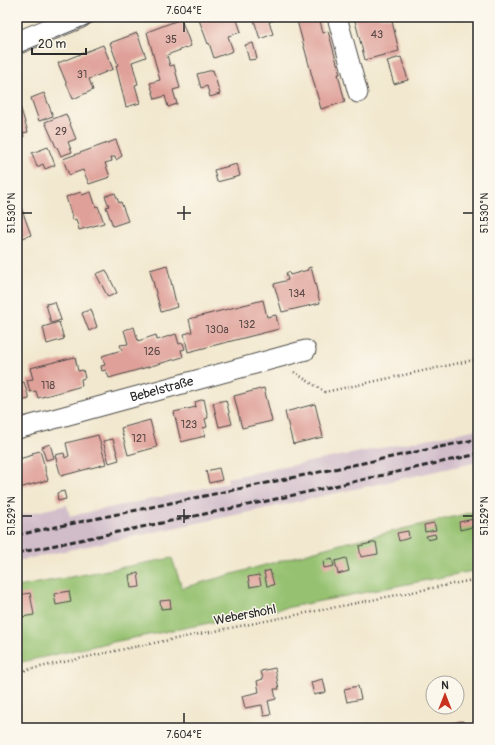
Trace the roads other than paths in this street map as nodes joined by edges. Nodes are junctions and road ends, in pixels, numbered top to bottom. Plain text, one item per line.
1 (80, 17) edge
2 (337, 17) edge
3 (17, 43) edge
4 (358, 93) dead end
5 (306, 350) dead end
6 (17, 429) edge

1 - 3 main road
2 - 4 street
5 - 6 street, Bebelstraße

